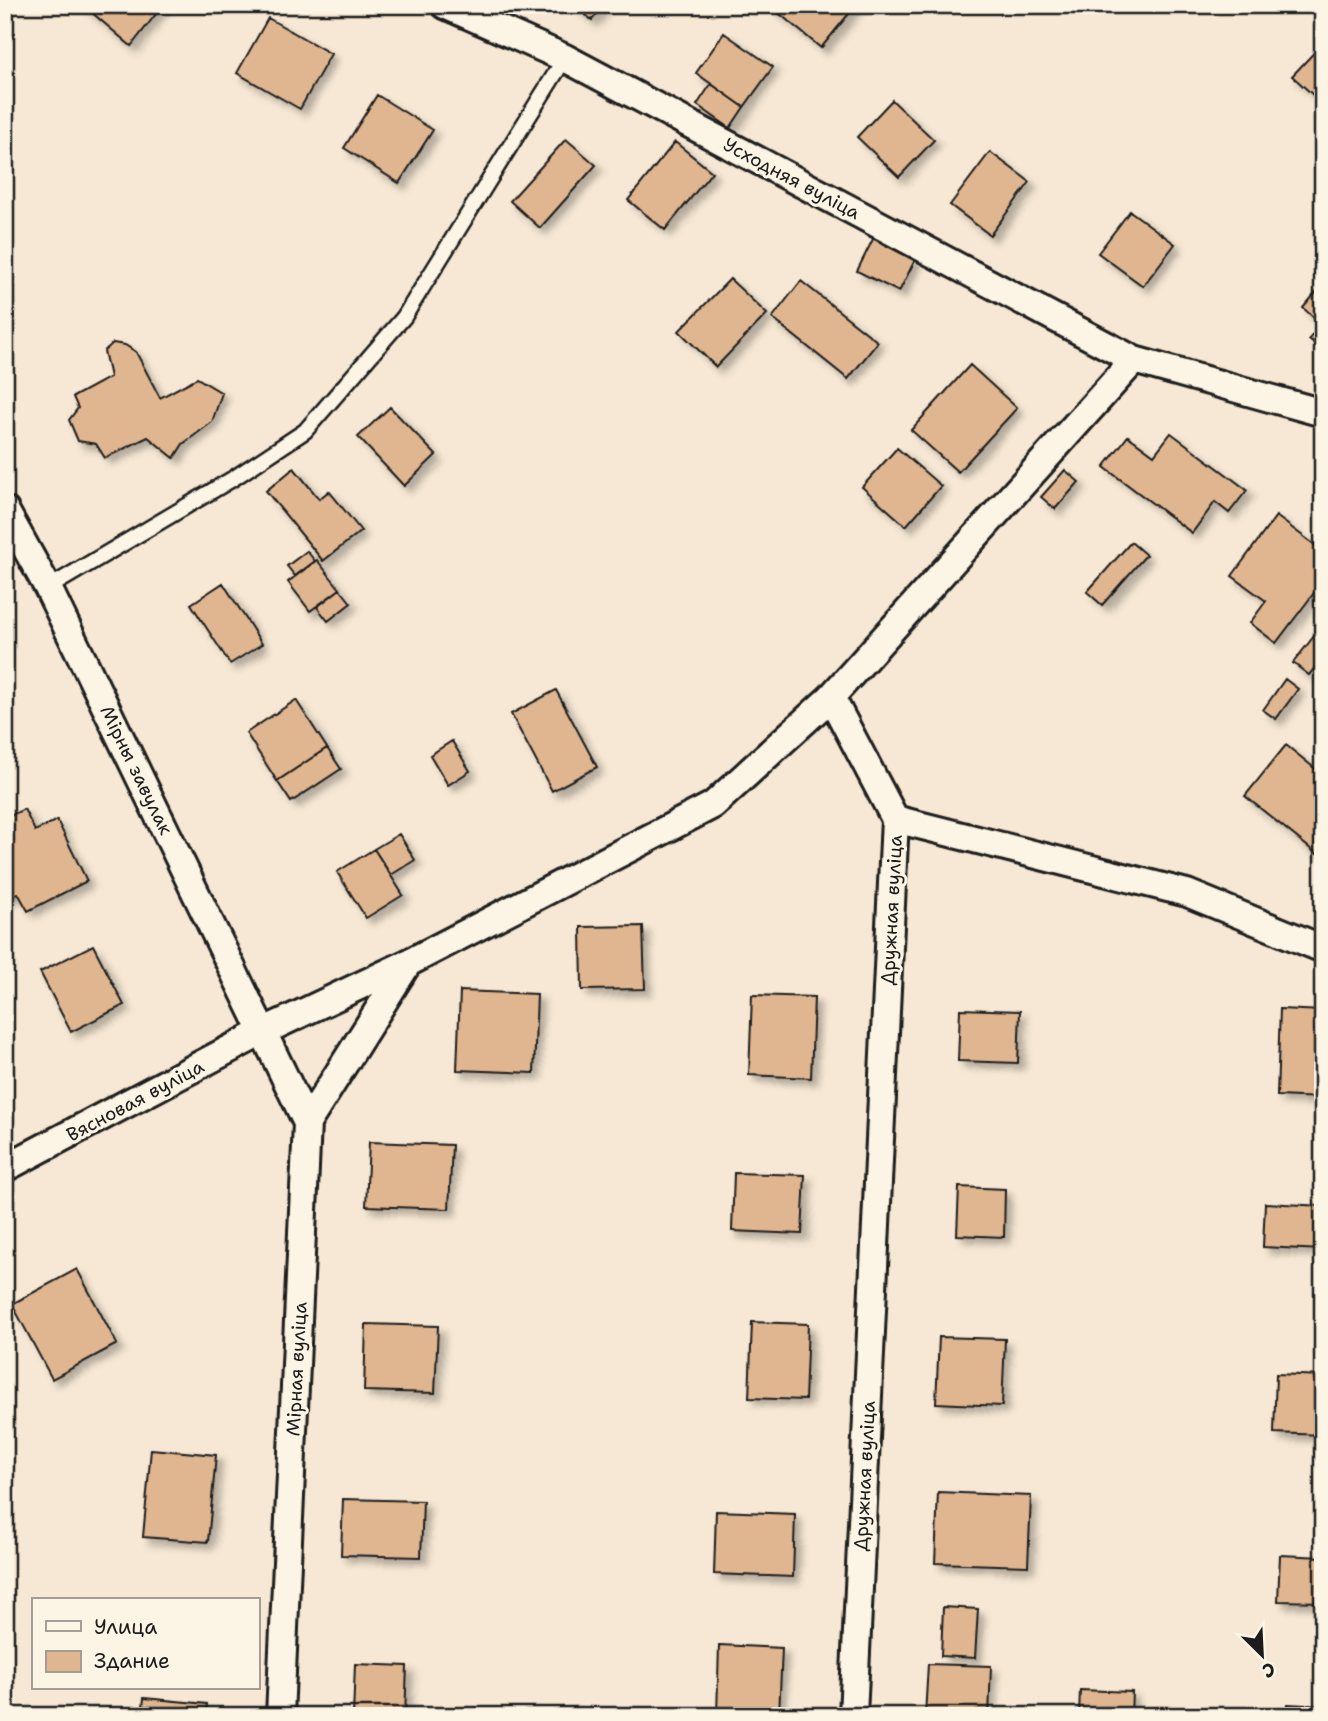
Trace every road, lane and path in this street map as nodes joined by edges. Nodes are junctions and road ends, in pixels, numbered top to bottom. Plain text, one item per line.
1 (446, 5) edge
2 (565, 58) junction
3 (1134, 360) junction
4 (1323, 413) edge
5 (5, 510) edge
6 (48, 588) junction
7 (831, 697) junction
8 (895, 819) junction
9 (1323, 949) edge
10 (408, 963) junction
11 (264, 1031) junction
12 (307, 1123) junction
13 (5, 1168) edge
14 (280, 1716) edge
15 (853, 1716) edge

1 - 2 street, Усходняя вуліца
2 - 3 street, Усходняя вуліца
2 - 6 lane
3 - 4 street, Усходняя вуліца
3 - 7 street
5 - 6 street, Мірны завулак
6 - 11 street, Мірны завулак
7 - 8 street, Дружная вуліца
7 - 10 street
8 - 9 street
8 - 15 street, Дружная вуліца
10 - 11 street
10 - 12 street
11 - 12 street, Мірная вуліца
11 - 13 street, Вясновая вуліца
12 - 14 street, Мірная вуліца

